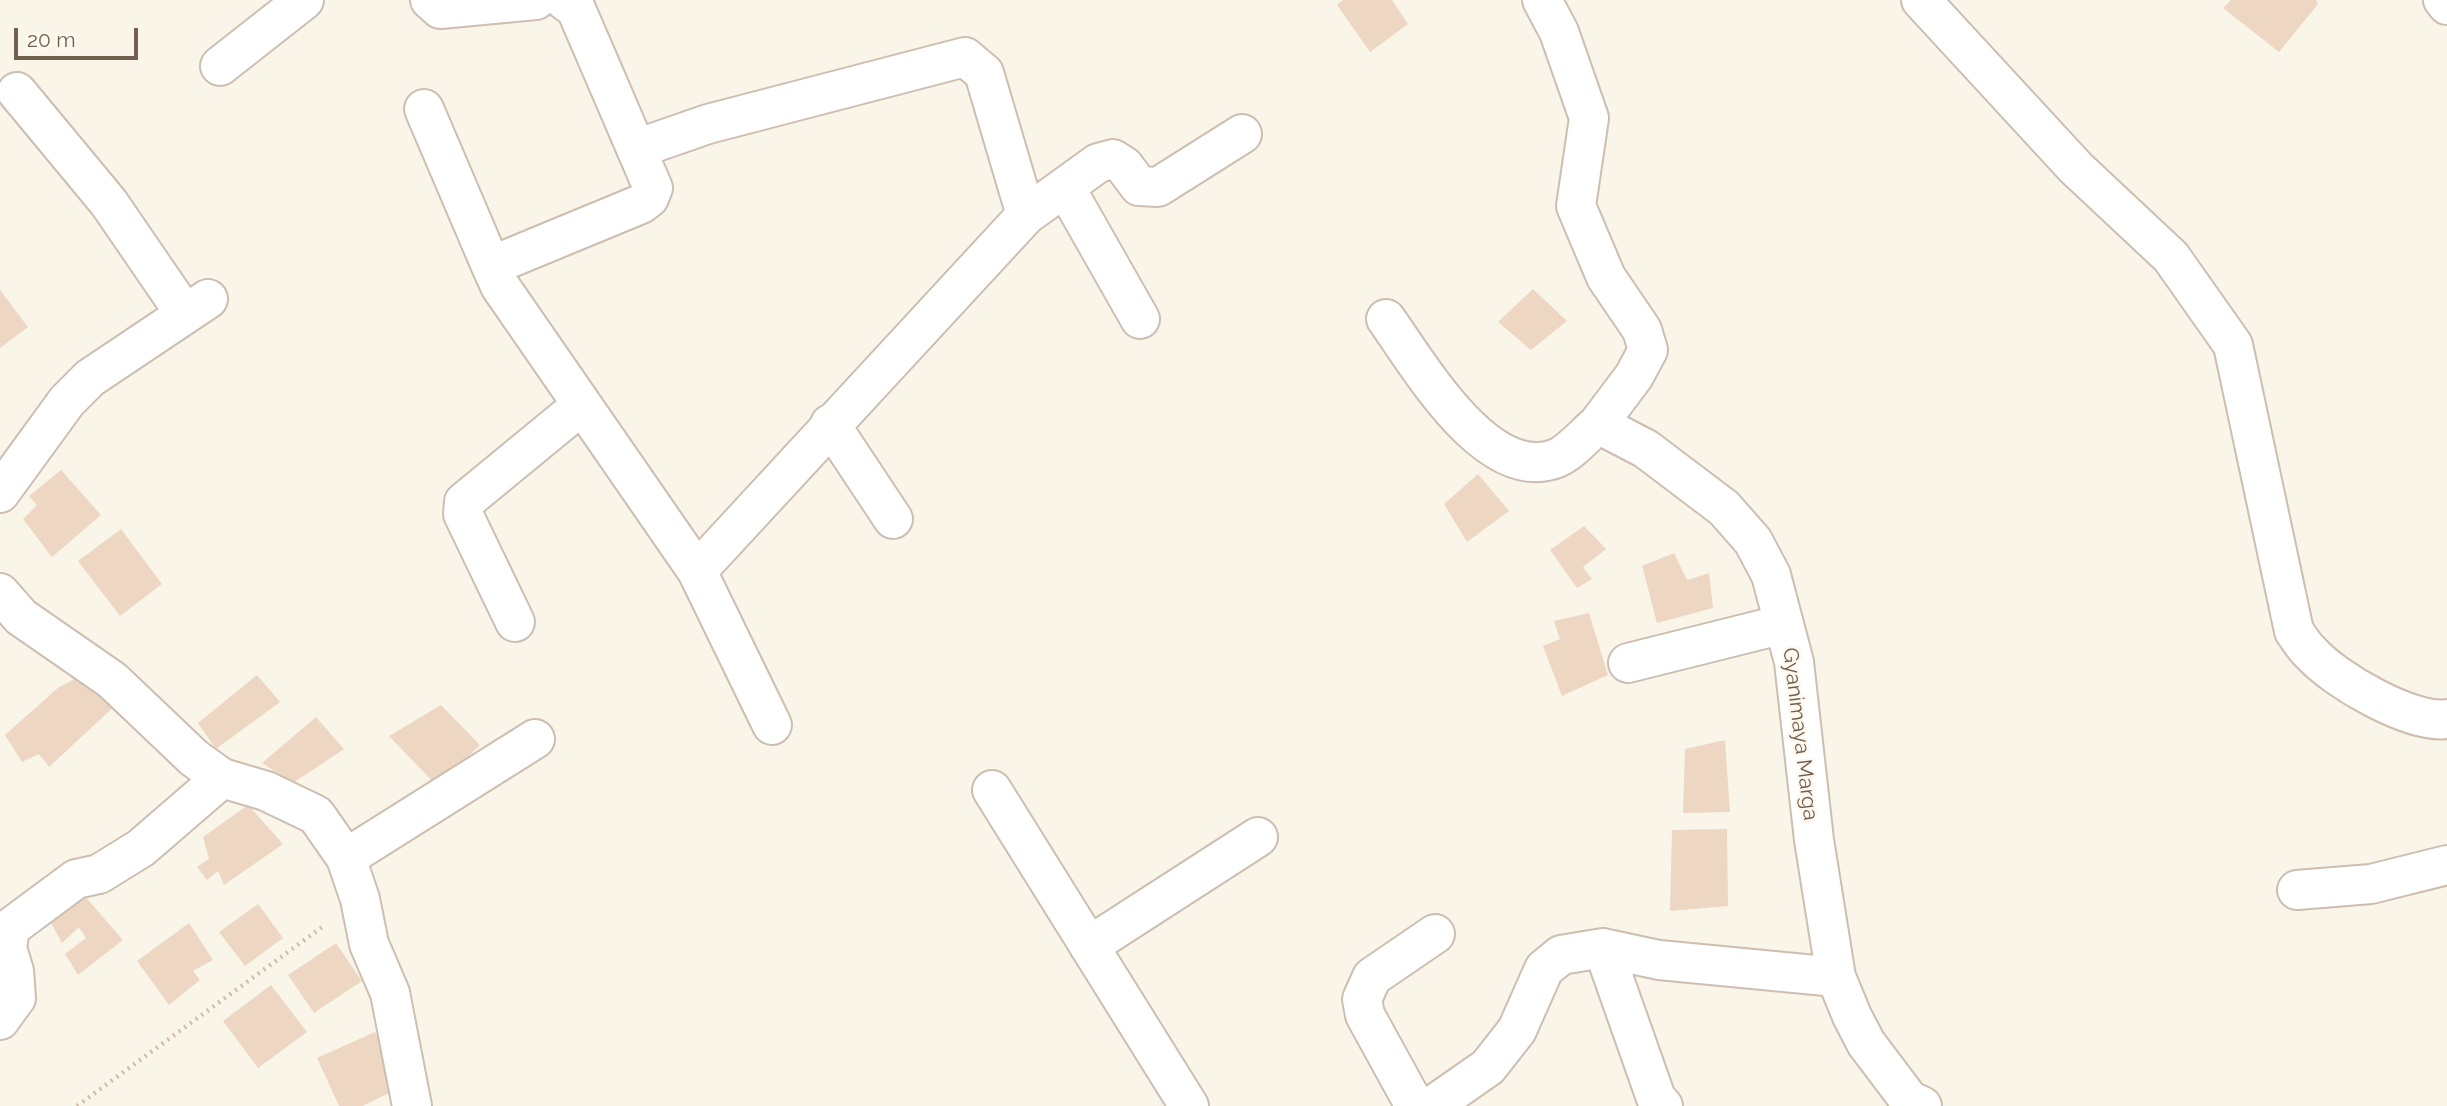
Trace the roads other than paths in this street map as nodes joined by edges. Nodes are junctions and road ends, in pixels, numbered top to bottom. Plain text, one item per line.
1 (304, 0) edge
2 (430, 0) edge
3 (536, 0) edge
4 (564, 0) edge
5 (1542, 0) edge
6 (1921, 0) edge
7 (2443, 0) edge
8 (2447, 5) edge
9 (220, 66) dead end
10 (17, 92) dead end
11 (424, 110) dead end
12 (1242, 134) dead end
13 (636, 149) junction
14 (1065, 187) junction
15 (1026, 215) junction
16 (491, 266) junction
17 (1140, 319) dead end
18 (1387, 319) dead end
19 (582, 405) junction
20 (830, 424) junction
21 (1598, 424) junction
22 (0, 493) edge
23 (892, 519) dead end
24 (696, 571) junction
25 (0, 593) edge
26 (515, 622) dead end
27 (1784, 624) junction
28 (1628, 663) dead end
29 (2447, 719) edge
30 (772, 725) dead end
31 (535, 739) dead end
32 (222, 778) junction
33 (992, 790) dead end
34 (1258, 838) dead end
35 (346, 858) junction
36 (2447, 865) edge
37 (2297, 890) dead end
38 (1434, 934) dead end
39 (1089, 946) junction
40 (1603, 948) junction
41 (1836, 977) junction
42 (0, 1020) edge
43 (412, 1106) edge
44 (1189, 1106) edge
45 (1415, 1106) edge
46 (1432, 1106) edge
47 (1663, 1106) edge
48 (1922, 1106) edge

1 - 9 street
2 - 3 street
4 - 13 street
5 - 21 street
6 - 29 street
7 - 8 street
10 - 22 street
11 - 16 street
12 - 14 street
13 - 15 street
13 - 16 street
14 - 15 street
14 - 17 street
15 - 20 street
16 - 19 street
18 - 21 street
19 - 24 street
19 - 26 street
20 - 23 street
20 - 24 street
21 - 27 street, Gyanimaya Marga
24 - 30 street
25 - 32 street
27 - 28 street
27 - 41 street, Gyanimaya Marga
31 - 35 street
32 - 35 street
32 - 42 street
33 - 39 street
34 - 39 street
35 - 43 street
36 - 37 street
38 - 45 street
39 - 44 street
40 - 41 street
40 - 46 street
40 - 47 street
41 - 48 street, Gyanimaya Marga

